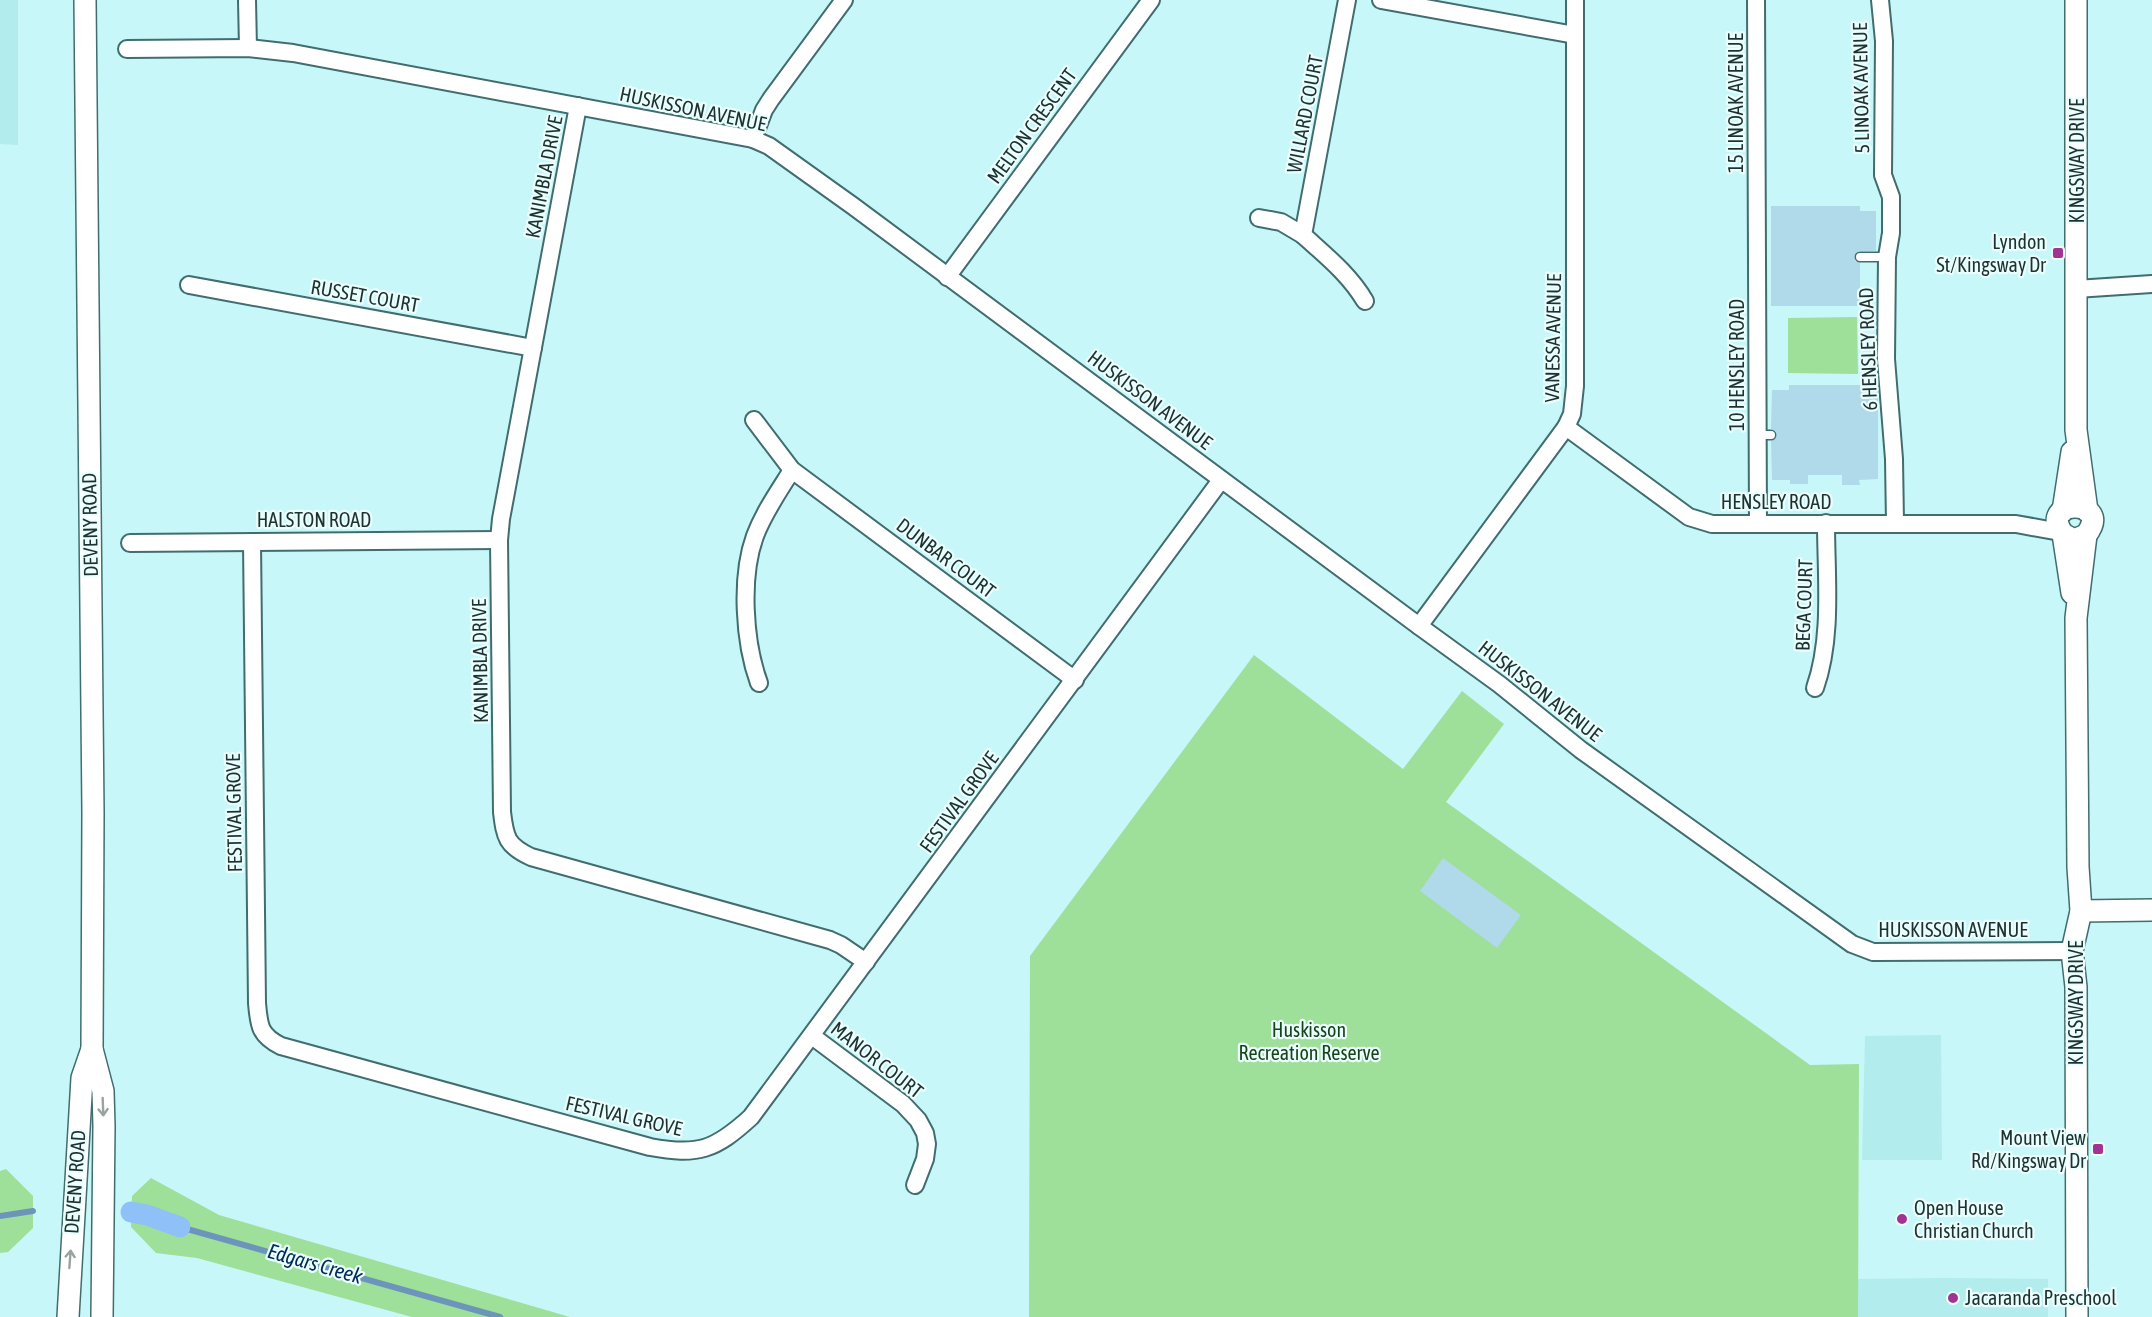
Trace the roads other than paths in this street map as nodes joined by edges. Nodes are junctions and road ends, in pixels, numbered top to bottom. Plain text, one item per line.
1 (86, 0) edge
2 (247, 0) edge
3 (844, 0) edge
4 (1151, 0) edge
5 (1347, 0) edge
6 (1382, 0) edge
7 (1575, 0) edge
8 (1756, 0) edge
9 (1880, 0) edge
10 (2076, 0) edge
11 (1575, 35) junction
12 (248, 48) junction
13 (127, 49) dead end
14 (578, 106) junction
15 (753, 139) junction
16 (1883, 175) joint
17 (1756, 207) joint
18 (1259, 218) dead end
19 (1303, 235) junction
20 (1860, 257) dead end
21 (1887, 257) junction
22 (947, 277) junction
23 (2152, 284) edge
24 (189, 285) dead end
25 (2076, 289) junction
26 (1365, 301) dead end
27 (533, 348) junction
28 (754, 420) dead end
29 (1566, 427) junction
30 (2076, 430) junction
31 (792, 470) junction
32 (1221, 480) junction
33 (2087, 511) junction
34 (1826, 523) junction
35 (1895, 523) junction
36 (2061, 523) junction
37 (1758, 524) junction
38 (2086, 535) junction
39 (500, 540) junction
40 (252, 542) junction
41 (130, 543) dead end
42 (2076, 618) junction
43 (1419, 626) junction
44 (1075, 680) junction
45 (759, 683) dead end
46 (1815, 688) dead end
47 (2152, 910) edge
48 (2081, 911) junction
49 (2072, 951) junction
50 (866, 962) junction
51 (812, 1036) junction
52 (92, 1049) junction
53 (915, 1185) dead end
54 (68, 1317) edge
55 (102, 1317) edge
56 (2077, 1317) edge

1 - 52 street, DEVENY ROAD
2 - 12 street
3 - 15 street
4 - 22 street, MELTON CRESCENT
5 - 19 street, WILLARD COURT
6 - 11 street
7 - 11 street, VANESSA AVENUE
8 - 17 street, 15 LINOAK AVENUE
9 - 16 street, 5 LINOAK AVENUE
10 - 25 street, KINGSWAY DRIVE
11 - 29 street, VANESSA AVENUE
12 - 13 street, HUSKISSON AVENUE
12 - 14 street, HUSKISSON AVENUE
14 - 15 street, HUSKISSON AVENUE
14 - 27 street, KANIMBLA DRIVE
15 - 22 street, HUSKISSON AVENUE
16 - 21 street, 6 HENSLEY ROAD
17 - 37 street, 10 HENSLEY ROAD
18 - 19 street
19 - 26 street
20 - 21 lane
21 - 35 street, 6 HENSLEY ROAD
22 - 32 street, HUSKISSON AVENUE
23 - 25 street
24 - 27 street, RUSSET COURT
25 - 30 street, KINGSWAY DRIVE
27 - 39 street, KANIMBLA DRIVE
28 - 31 street, DUNBAR COURT
29 - 37 street, HENSLEY ROAD
29 - 43 street, VANESSA AVENUE
30 - 33 street, KINGSWAY DRIVE
30 - 36 street, KINGSWAY DRIVE
31 - 44 street, DUNBAR COURT
31 - 45 street
32 - 43 street, HUSKISSON AVENUE
32 - 44 street, FESTIVAL GROVE
33 - 36 street
33 - 38 street
34 - 35 street, HENSLEY ROAD
34 - 37 street, HENSLEY ROAD
34 - 46 street, BEGA COURT
35 - 36 street, HENSLEY ROAD
36 - 38 street
36 - 42 street, KINGSWAY DRIVE
38 - 42 street, KINGSWAY DRIVE
39 - 40 street, HALSTON ROAD
39 - 50 street, KANIMBLA DRIVE
40 - 41 street, HALSTON ROAD
40 - 51 street, FESTIVAL GROVE
42 - 48 street, KINGSWAY DRIVE
43 - 49 street, HUSKISSON AVENUE
44 - 50 street, FESTIVAL GROVE
47 - 48 street
48 - 49 street, KINGSWAY DRIVE
49 - 56 street, KINGSWAY DRIVE
50 - 51 street, FESTIVAL GROVE
51 - 53 street, MANOR COURT
54 -> 52 street, DEVENY ROAD
52 -> 55 street, DEVENY ROAD

